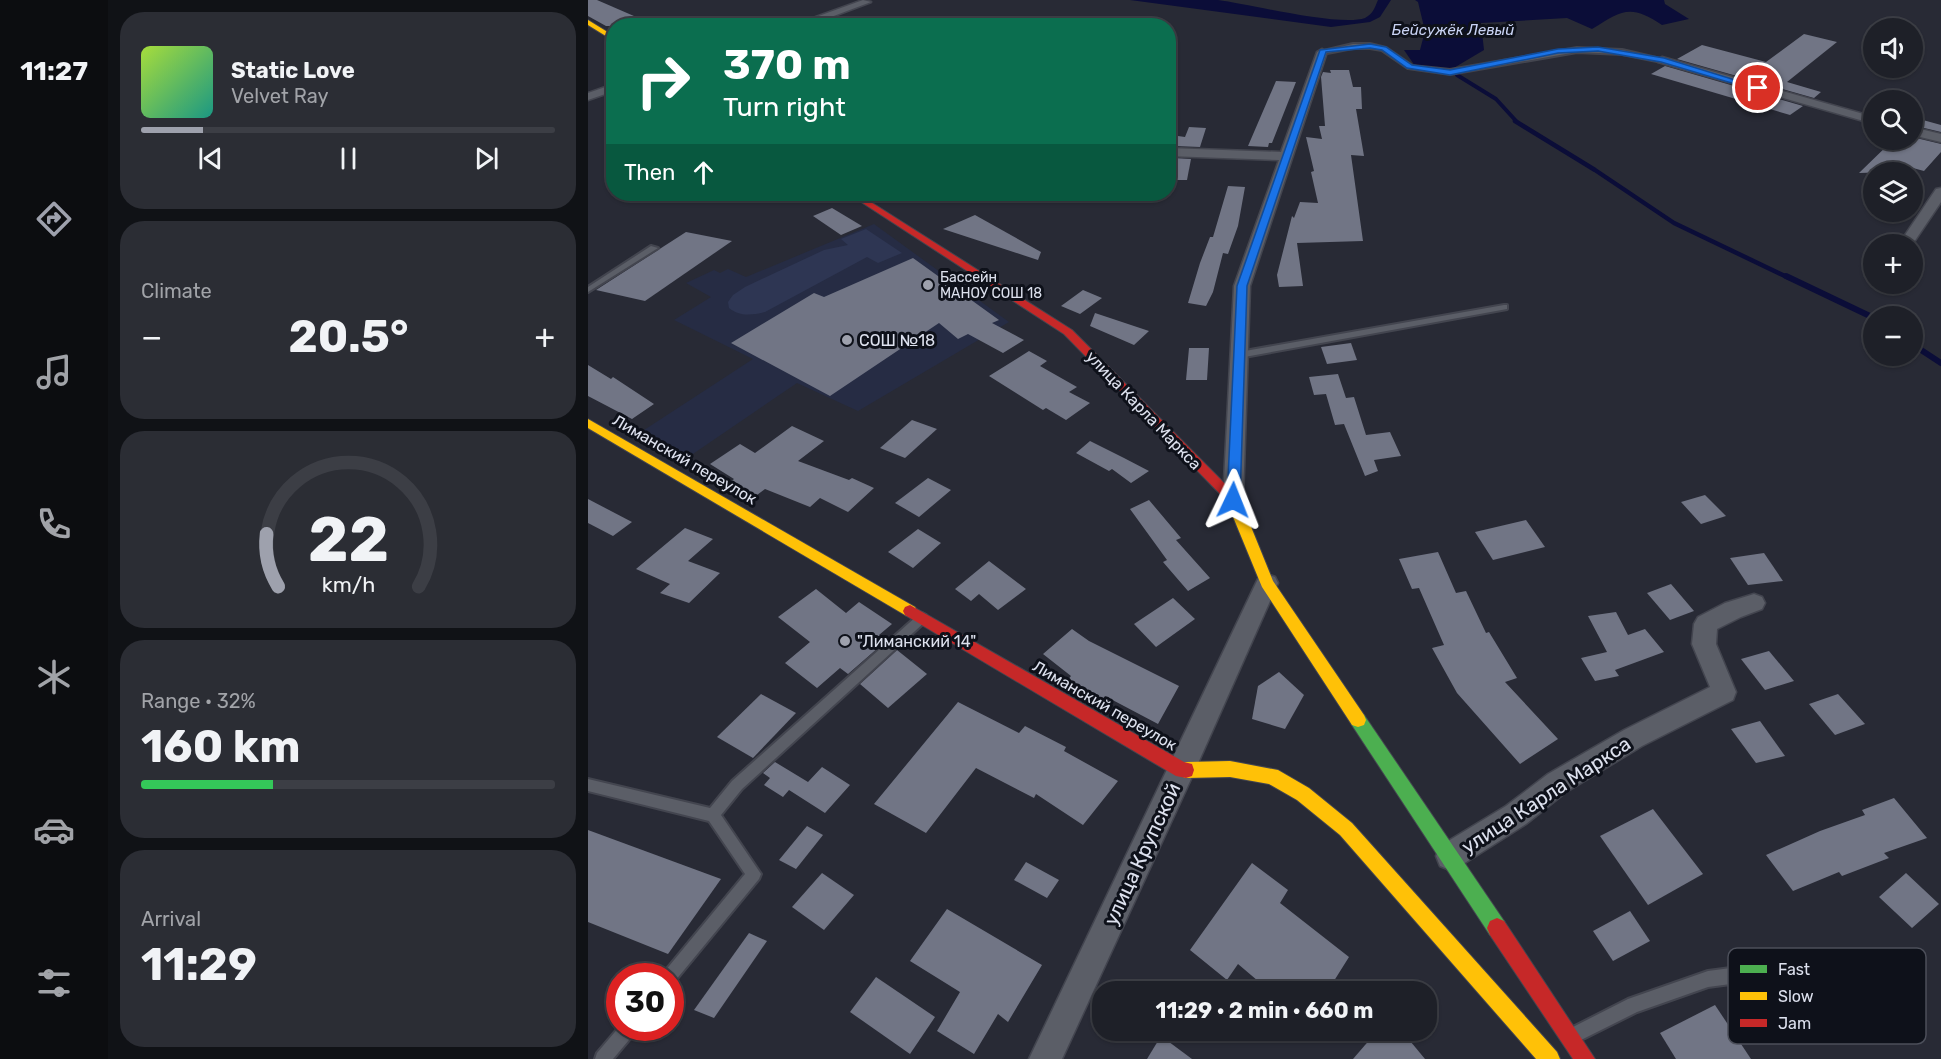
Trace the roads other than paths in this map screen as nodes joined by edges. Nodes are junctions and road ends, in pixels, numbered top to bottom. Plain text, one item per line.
1 (868, 1) edge
2 (829, 18) edge
3 (588, 22) edge
4 (606, 34) edge
5 (1322, 52) joint
6 (1662, 60) joint
7 (606, 90) edge
8 (588, 97) edge
9 (1863, 118) edge
10 (1923, 134) edge
11 (1941, 138) edge
12 (1176, 152) edge
13 (1287, 156) junction
14 (1941, 192) edge
15 (864, 201) edge
16 (1913, 234) edge
17 (654, 248) dead end
18 (588, 290) edge
19 (1504, 308) dead end
20 (1239, 355) junction
21 (588, 423) edge
22 (1233, 500) junction
23 (1267, 583) junction
24 (1754, 603) dead end
25 (923, 618) junction
26 (1182, 770) junction
27 (588, 784) edge
28 (712, 815) junction
29 (1450, 856) junction
30 (681, 963) edge
31 (1728, 977) edge
32 (1570, 1037) junction
33 (618, 1041) edge
34 (603, 1059) edge
35 (1045, 1059) edge
36 (1550, 1059) edge
37 (1585, 1059) edge

1 - 2 street
3 - 4 main road
5 - 6 lane
5 - 13 street
6 - 9 street
7 - 8 street
10 - 11 street
12 - 13 street
13 - 20 street
14 - 16 street
15 - 22 main road, улица Карла Маркса
17 - 18 lane
19 - 20 lane
20 - 22 street
21 - 25 main road, Лиманский переулок
22 - 23 main road, улица Карла Маркса
23 - 26 street, улица Крупской
23 - 29 main road, улица Карла Маркса
24 - 29 street, улица Карла Маркса
25 - 26 main road, Лиманский переулок
25 - 28 lane
26 - 35 street, улица Крупской
26 - 36 main road, Лиманский переулок
27 - 28 lane
28 - 30 lane
29 - 32 main road, улица Карла Маркса
31 - 32 lane
32 - 37 main road, улица Карла Маркса
33 - 34 lane

